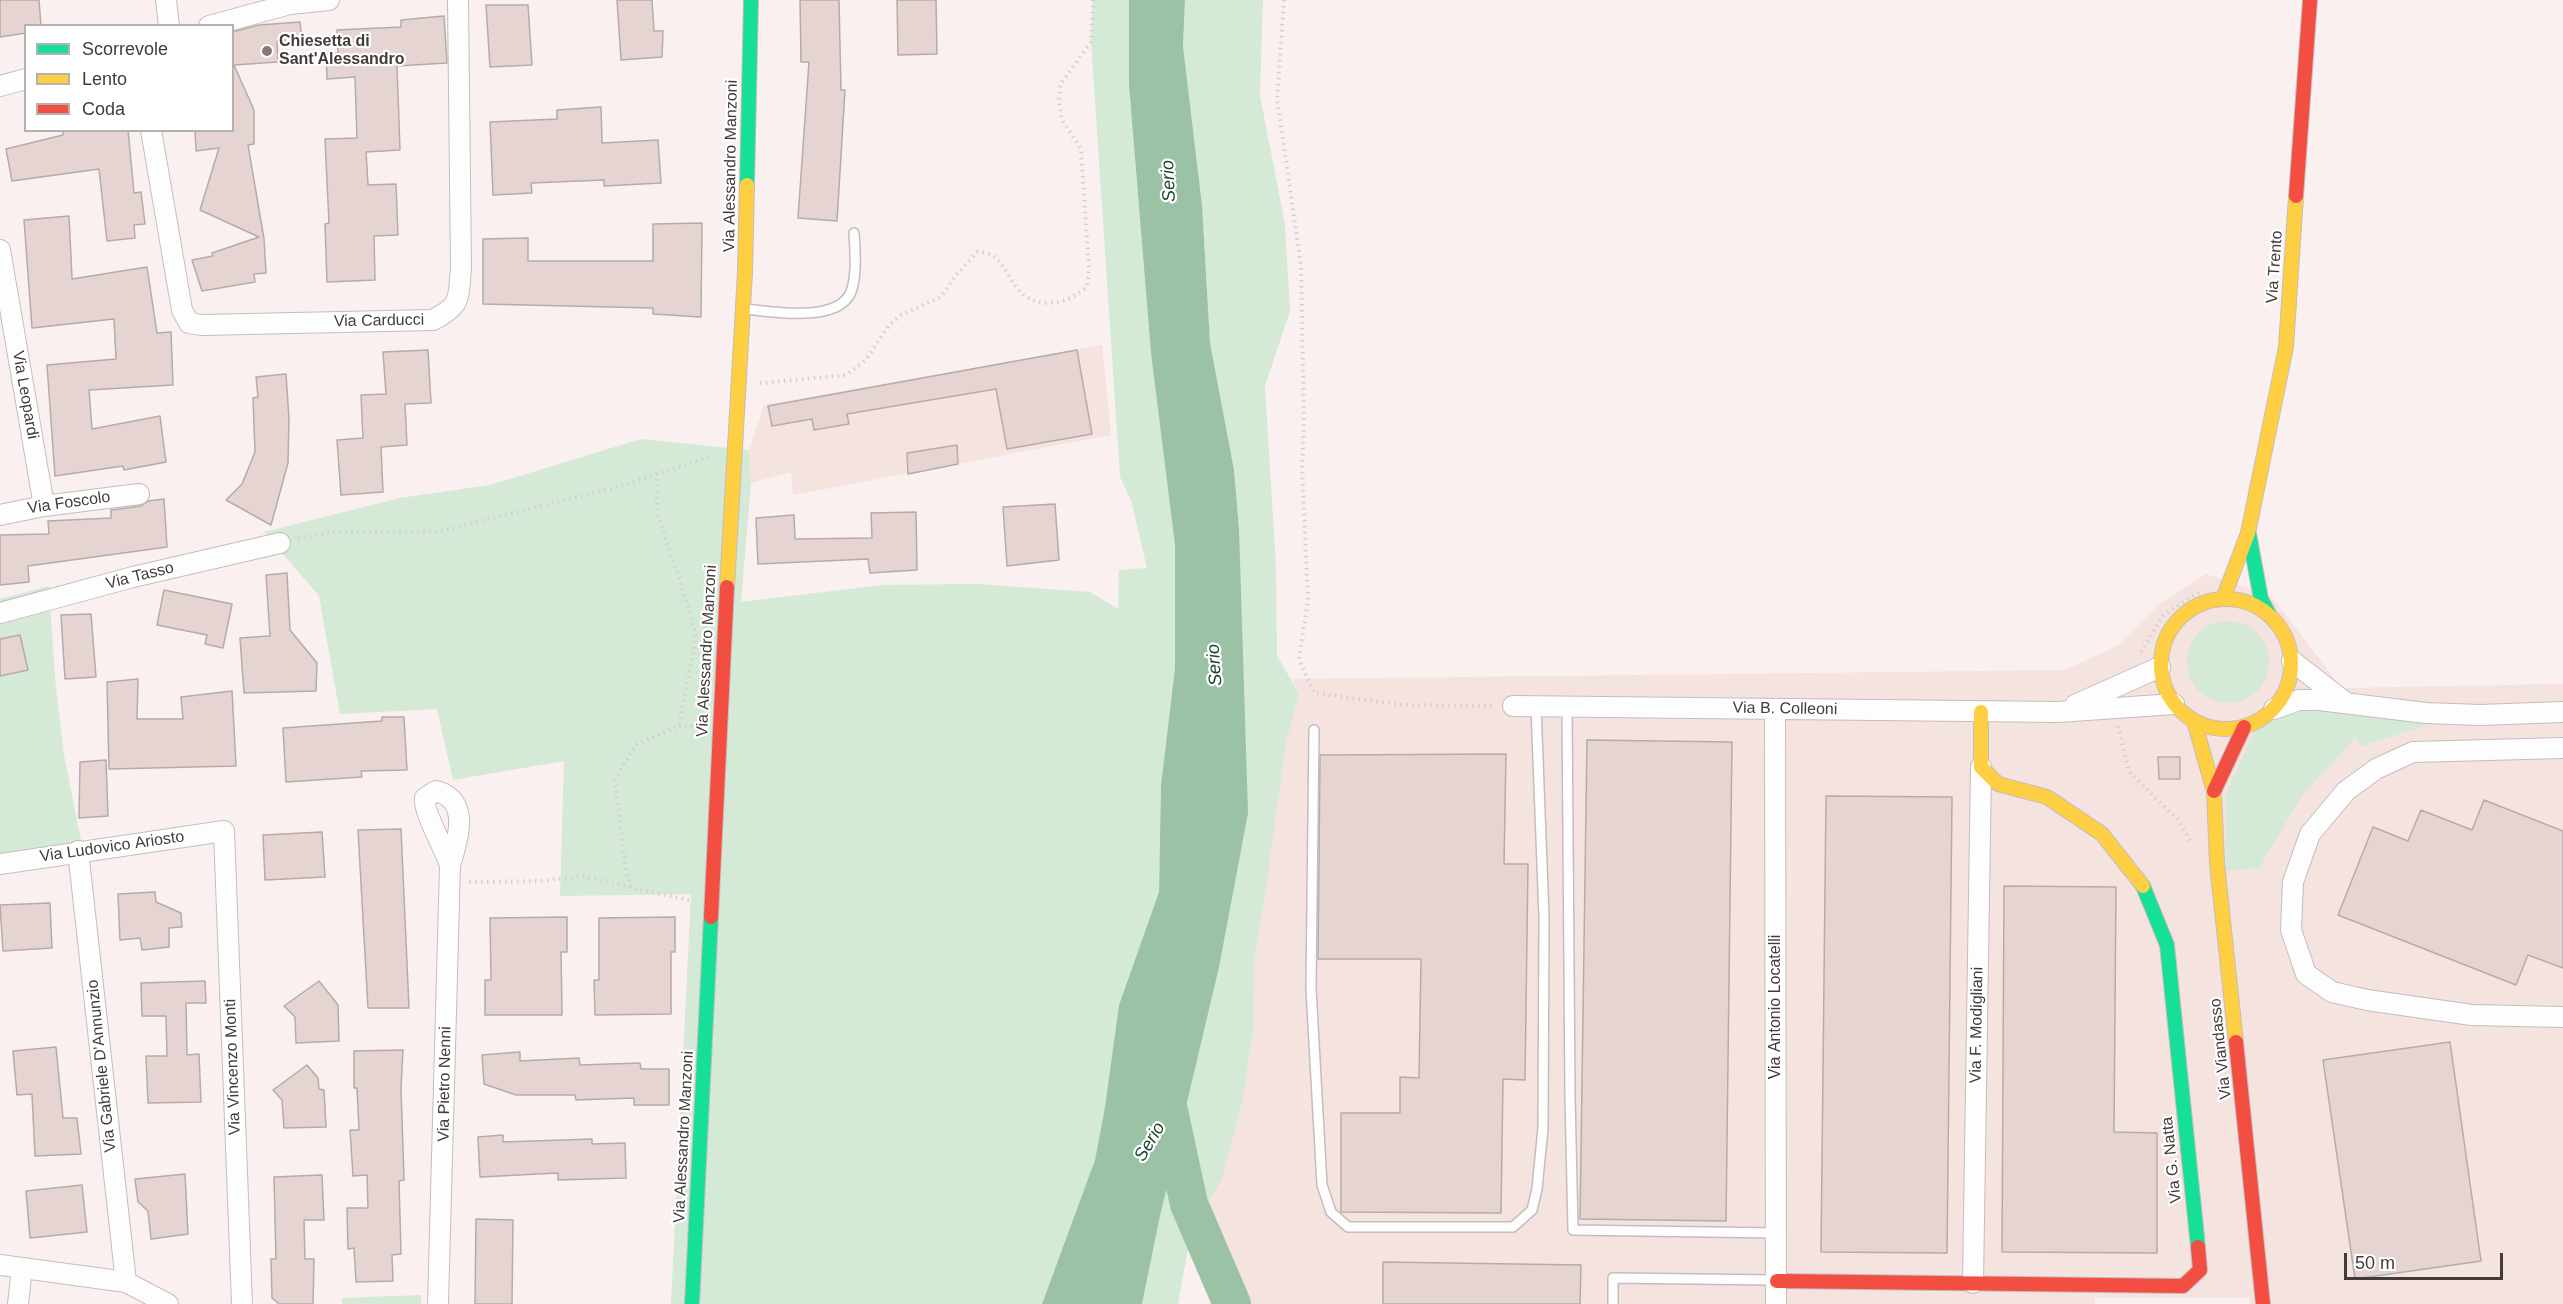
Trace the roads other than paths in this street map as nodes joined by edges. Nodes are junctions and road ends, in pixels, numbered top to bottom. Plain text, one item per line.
1 (166, 0) edge
2 (328, 0) edge
3 (458, 0) edge
4 (751, 0) edge
5 (2310, 0) edge
6 (169, 24) edge
7 (216, 24) edge
8 (24, 80) edge
9 (0, 86) edge
10 (151, 132) edge
11 (854, 233) dead end
12 (0, 250) edge
13 (743, 309) junction
14 (139, 494) dead end
15 (44, 506) junction
16 (0, 515) edge
17 (2248, 532) junction
18 (280, 543) road end
19 (2223, 599) junction
20 (0, 613) edge
21 (2270, 616) junction
22 (2292, 661) junction
23 (2160, 667) junction
24 (2174, 704) junction
25 (2349, 705) junction
26 (1512, 706) road end
27 (1536, 706) junction
28 (1567, 707) junction
29 (1774, 709) junction
30 (2274, 709) junction
31 (1981, 712) junction
32 (2058, 712) junction
33 (2563, 712) edge
34 (2194, 721) junction
35 (2244, 728) junction
36 (1314, 730) dead end
37 (2563, 748) edge
38 (1981, 767) junction
39 (2214, 791) junction
40 (224, 831) joint
41 (78, 851) junction
42 (0, 864) edge
43 (450, 874) road end
44 (2563, 1017) edge
45 (1777, 1233) junction
46 (0, 1265) edge
47 (22, 1268) junction
48 (1777, 1281) junction
49 (126, 1282) junction
50 (1973, 1283) junction
51 (18, 1304) edge
52 (168, 1304) edge
53 (242, 1304) edge
54 (438, 1304) edge
55 (692, 1304) edge
56 (1613, 1304) edge
57 (1776, 1304) edge
58 (2263, 1304) edge

1 - 6 street
2 - 7 street
3 - 10 street, Via Carducci
4 - 13 street, Via Alessandro Manzoni
5 - 17 street, Via Trento
8 - 9 street
11 - 13 lane
12 - 15 street, Via Leopardi
13 - 55 street, Via Alessandro Manzoni
14 - 15 street, Via Foscolo
15 - 16 street, Via Foscolo
17 - 19 street, Via Trento
17 - 21 street, Via Trento
18 - 20 street, Via Tasso
19 - 21 street
19 - 23 street
21 - 22 street
22 - 25 street
22 - 30 street
23 - 24 street
23 - 32 street, Via B. Colleoni
24 - 32 street, Via B. Colleoni
24 - 34 street
25 - 30 street
25 - 33 street
26 - 27 street, Via B. Colleoni
27 - 28 street, Via B. Colleoni
27 - 36 lane
28 - 29 street, Via B. Colleoni
28 - 45 lane
29 - 31 street, Via B. Colleoni
29 - 45 street, Via Antonio Locatelli
30 - 35 street
31 - 32 street, Via B. Colleoni
31 - 38 street
34 - 35 street
34 - 39 street, Via Viandasso
35 - 39 street, Via Viandasso
37 - 44 street
38 - 50 street, Via F. Modigliani
38 - 50 street, Via G. Natta
39 - 58 street, Via Viandasso
40 - 41 street, Via Ludovico Ariosto
40 - 53 street, Via Vincenzo Monti
41 - 42 street, Via Ludovico Ariosto
41 - 49 street, Via Gabriele D'Annunzio
43 - 54 street, Via Pietro Nenni
45 - 48 street, Via Antonio Locatelli
46 - 47 street
47 - 49 street
47 - 51 street
48 - 50 street, Via G. Natta
48 - 56 lane
48 - 57 street, Via Antonio Locatelli
49 - 52 street

